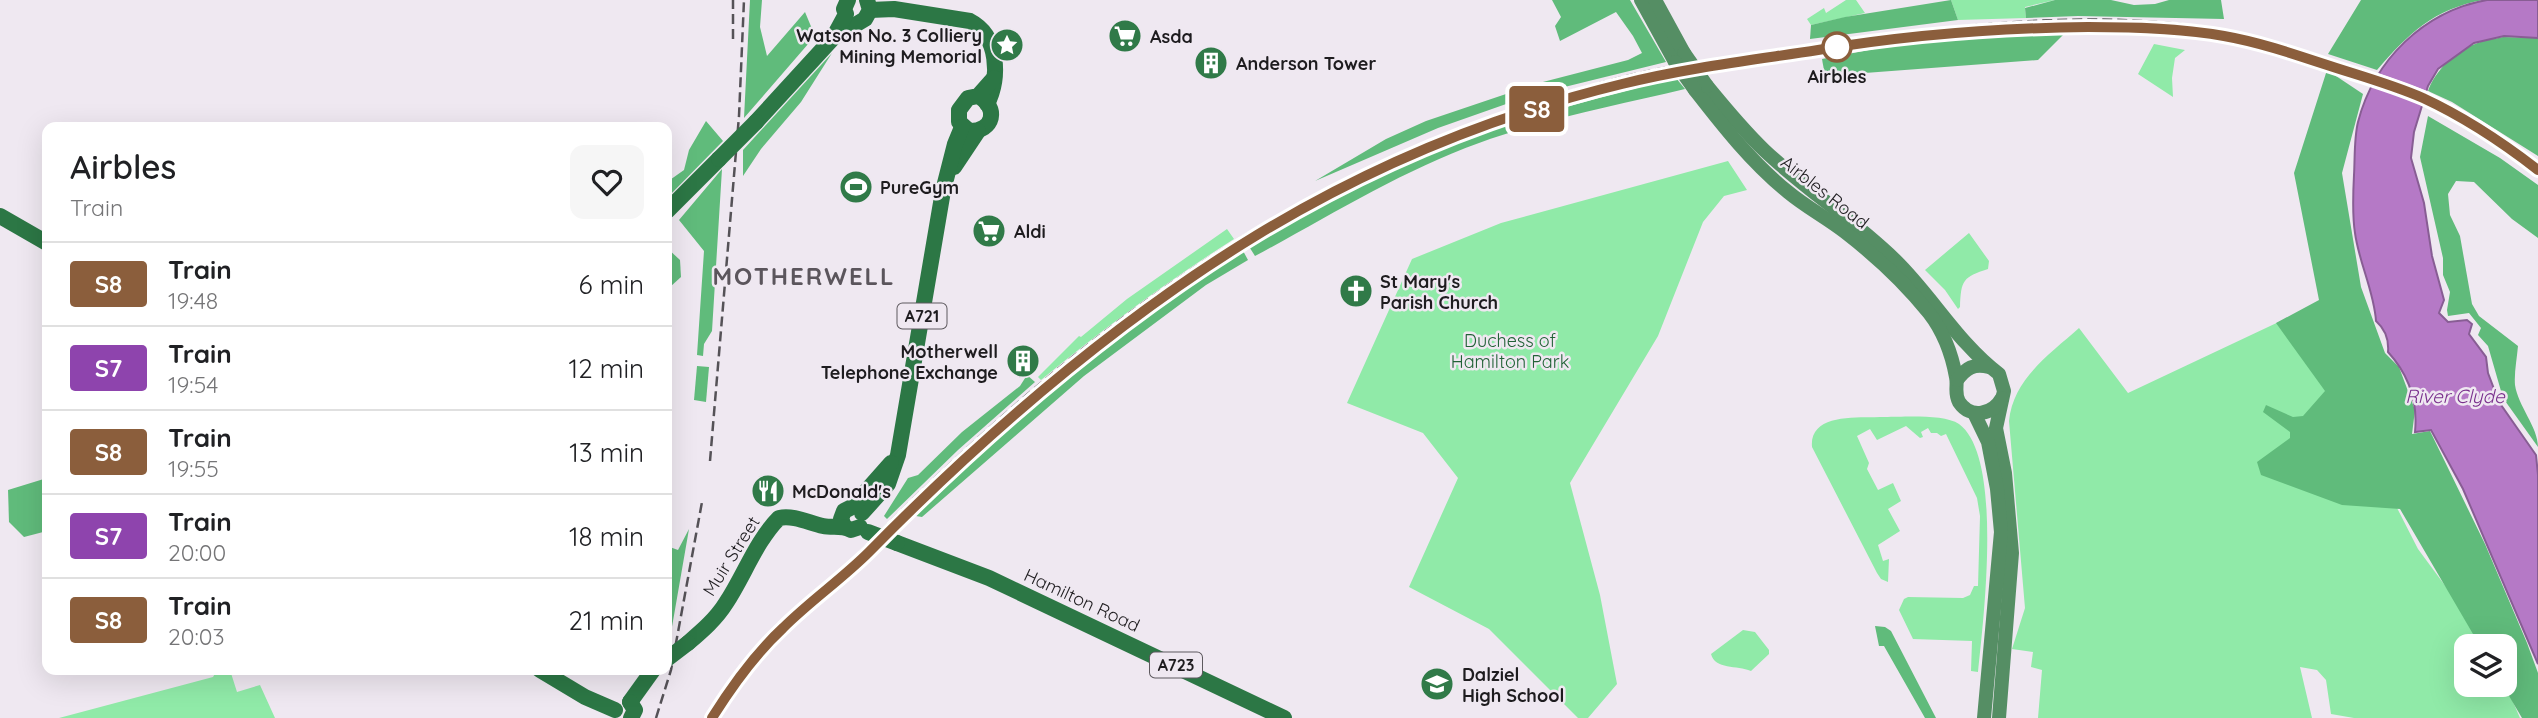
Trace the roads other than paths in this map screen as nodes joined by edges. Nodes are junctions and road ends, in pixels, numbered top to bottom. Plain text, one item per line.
1 (1641, 0) edge
2 (1655, 0) edge
3 (847, 7) edge
4 (866, 11) edge
5 (833, 38) junction
6 (1680, 57) junction
7 (1701, 88) junction
8 (983, 100) junction
9 (970, 129) junction
10 (672, 206) edge
11 (0, 216) edge
12 (42, 240) edge
13 (1989, 367) junction
14 (1957, 380) junction
15 (2002, 398) junction
16 (1974, 413) junction
17 (858, 521) junction
18 (672, 655) edge
19 (548, 675) edge
20 (649, 675) edge
21 (624, 712) edge
22 (1284, 718) edge
23 (1984, 718) edge
24 (1999, 718) edge

1 - 6 main road, Airbles Road
2 - 6 main road, Airbles Road
3 - 4 main road, A721
3 - 5 main road, A721
4 - 5 main road, A721
4 - 8 main road, A721
5 - 10 main road, A721, bridge
6 - 7 main road, Airbles Road, bridge
7 - 13 main road, Airbles Road
7 - 14 main road, Airbles Road
8 - 9 main road, A721
8 - 9 main road, A721
9 - 17 main road, A721
11 - 12 main road
13 - 14 main road
13 - 15 main road, Airbles Road
14 - 16 main road, Airbles Road
15 - 16 main road
15 - 24 main road, Airbles Road
16 - 23 main road, Airbles Road
17 - 18 main road, Muir Street, bridge
17 - 22 main road, Hamilton Road / A723, bridge
19 - 21 main road
20 - 21 main road

